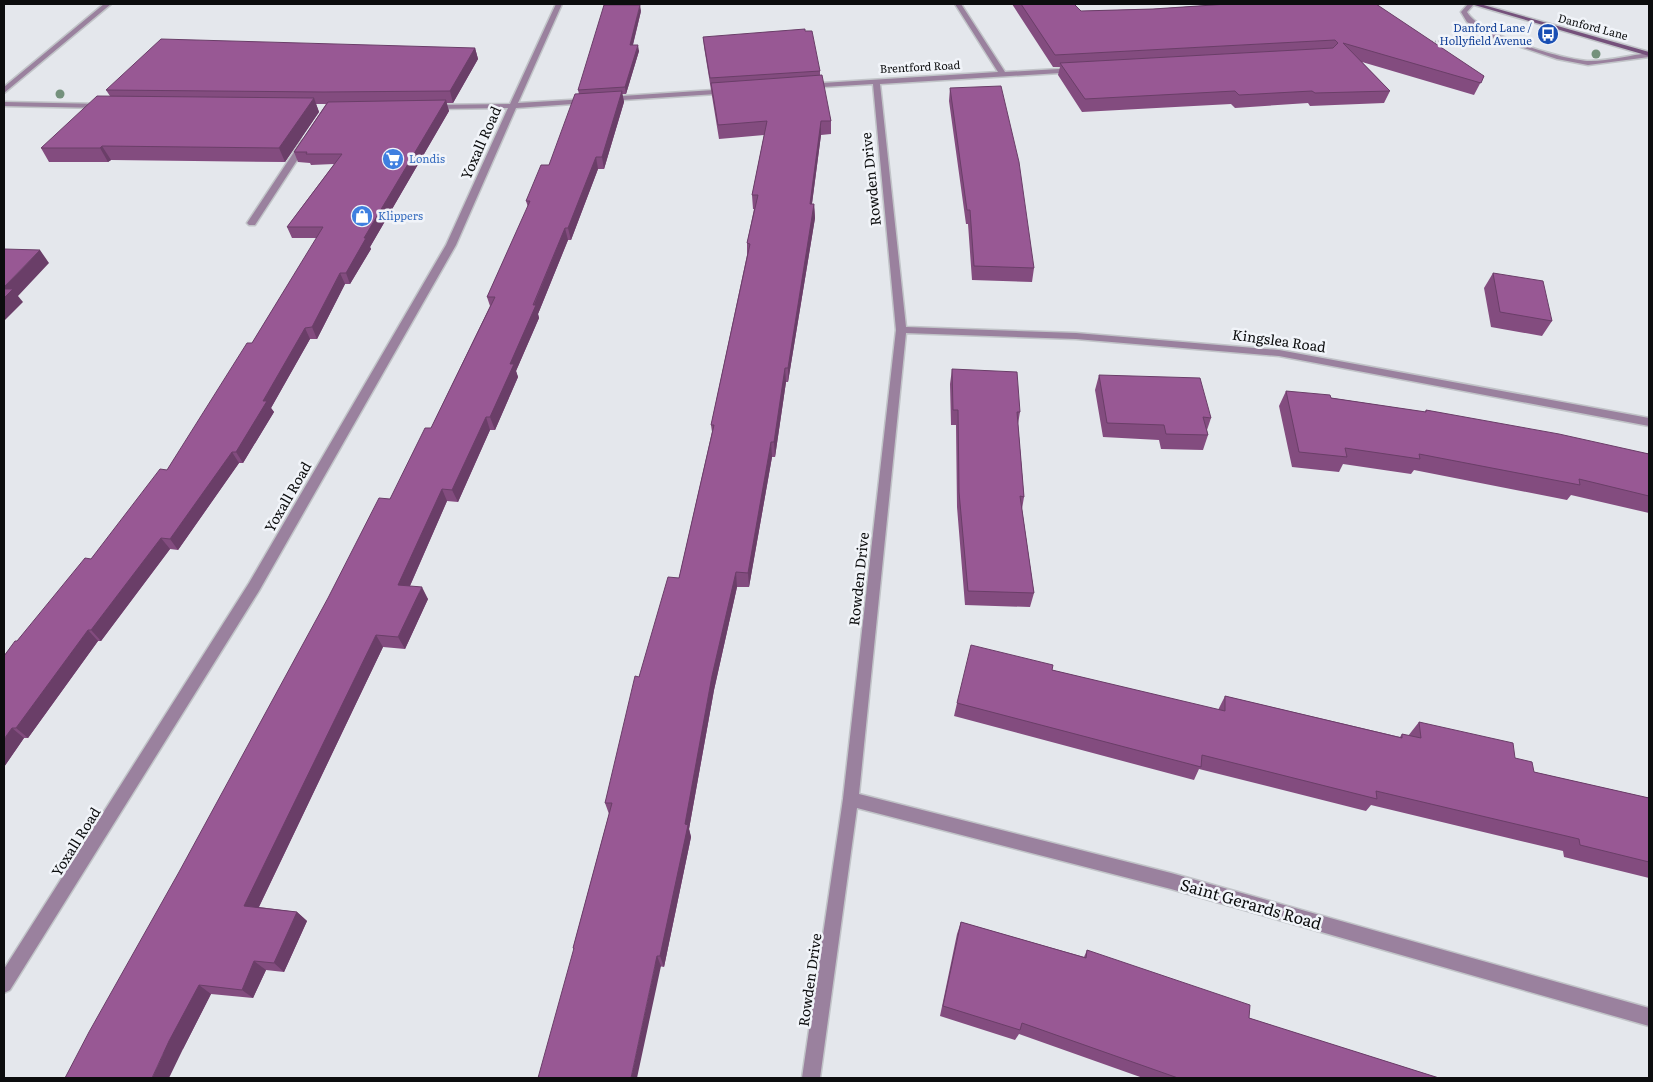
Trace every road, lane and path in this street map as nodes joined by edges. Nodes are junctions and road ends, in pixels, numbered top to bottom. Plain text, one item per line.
1 (108, 4) edge
2 (559, 4) edge
3 (958, 4) edge
4 (1473, 4) edge
5 (1496, 37) junction
6 (1427, 42) edge
7 (1649, 54) edge
8 (1082, 70) edge
9 (1003, 74) junction
10 (876, 81) junction
11 (797, 86) edge
12 (737, 90) edge
13 (4, 91) edge
14 (4, 104) edge
15 (112, 106) edge
16 (514, 106) junction
17 (426, 107) edge
18 (311, 133) edge
19 (252, 223) dead end
20 (901, 330) junction
21 (1649, 422) edge
22 (851, 799) junction
23 (4, 984) edge
24 (1649, 1017) edge
25 (811, 1078) edge

1 - 13 street
2 - 16 street, Yoxall Road
3 - 9 street
4 - 5 street, Danford Lane
4 - 7 street, Danford Lane
5 - 6 path
5 - 7 street, Danford Lane
8 - 9 street, Brentford Road
9 - 10 street, Brentford Road
10 - 11 street, Brentford Road
10 - 20 street, Rowden Drive
12 - 16 street
14 - 15 street
16 - 17 street
16 - 23 street, Yoxall Road
18 - 19 street
20 - 21 street, Kingslea Road
20 - 22 street, Rowden Drive
22 - 24 street, Saint Gerards Road
22 - 25 street, Rowden Drive

